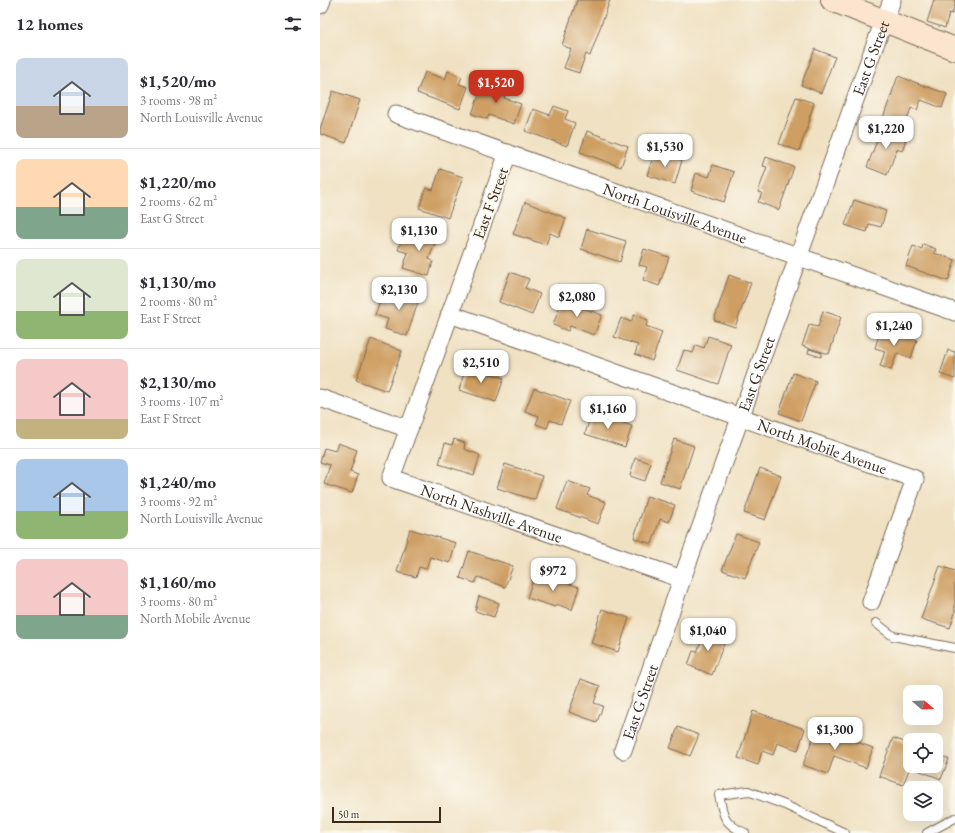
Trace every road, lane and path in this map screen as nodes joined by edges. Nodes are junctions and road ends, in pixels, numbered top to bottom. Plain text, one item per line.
1 (322, 0) edge
2 (832, 0) edge
3 (892, 0) edge
4 (320, 4) edge
5 (884, 21) junction
6 (955, 49) edge
7 (396, 114) dead end
8 (508, 153) junction
9 (799, 256) junction
10 (955, 312) edge
11 (450, 314) junction
12 (320, 398) edge
13 (740, 417) junction
14 (409, 429) junction
15 (391, 478) joint
16 (682, 579) junction
17 (871, 602) dead end
18 (876, 623) dead end
19 (955, 648) edge
20 (623, 750) dead end
21 (955, 818) edge
22 (745, 833) edge
23 (845, 833) edge
24 (927, 833) edge

1 - 4 street
2 - 5 street
3 - 5 street, East G Street
5 - 6 street
5 - 9 street, East G Street
7 - 8 street, North Louisville Avenue
8 - 9 street, North Louisville Avenue
8 - 11 street, East F Street
9 - 10 street, North Louisville Avenue
9 - 13 street, East G Street
11 - 13 street, North Mobile Avenue
11 - 14 street, East F Street
12 - 14 street
13 - 16 street, East G Street
13 - 17 street, North Mobile Avenue
14 - 15 street, East F Street
15 - 16 street, North Nashville Avenue
16 - 20 street, East G Street
18 - 19 lane
21 - 24 lane
22 - 23 lane

